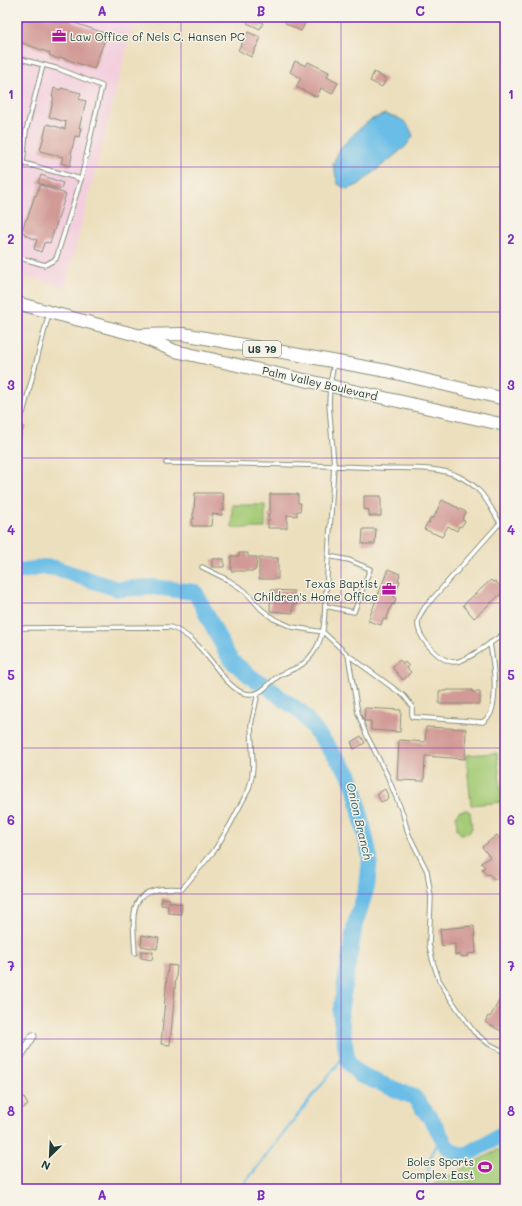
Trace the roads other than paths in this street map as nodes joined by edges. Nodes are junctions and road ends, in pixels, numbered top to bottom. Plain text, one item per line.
1 (17, 58) edge
2 (44, 65) junction
3 (17, 160) edge
4 (23, 163) junction
5 (81, 179) junction
6 (17, 184) edge
7 (17, 257) edge
8 (17, 303) edge
9 (49, 312) junction
10 (137, 335) junction
11 (334, 362) junction
12 (330, 385) junction
13 (464, 390) junction
14 (505, 394) edge
15 (505, 399) edge
16 (23, 413) dead end
17 (505, 425) edge
18 (166, 463) dead end
19 (334, 465) junction
20 (500, 523) junction
21 (505, 530) edge
22 (328, 556) junction
23 (202, 567) dead end
24 (325, 606) junction
25 (17, 628) edge
26 (323, 632) junction
27 (505, 633) edge
28 (490, 643) junction
29 (348, 655) junction
30 (258, 693) junction
31 (135, 953) dead end
32 (33, 1036) dead end
33 (505, 1052) edge
34 (17, 1061) edge

1 - 2 lane
2 - 4 lane
2 - 5 lane
3 - 4 lane
4 - 5 lane
4 - 6 lane
5 - 7 lane
8 - 9 highway, Palm Valley Boulevard / US 79
9 - 10 highway, Palm Valley Boulevard / US 79
9 - 16 lane
10 - 11 highway, Palm Valley Boulevard / US 79
10 - 12 highway, Palm Valley Boulevard / US 79
11 - 12 lane
11 - 13 highway, Palm Valley Boulevard / US 79
12 - 17 highway, Palm Valley Boulevard / US 79
12 - 19 lane
13 - 14 highway
13 - 15 highway, US 79
18 - 19 lane
19 - 20 lane
19 - 22 lane
20 - 21 lane
20 - 28 lane
22 - 24 lane
22 - 24 lane
23 - 26 lane
24 - 26 lane
25 - 30 lane
26 - 29 lane
26 - 30 lane
27 - 28 lane
28 - 29 lane
29 - 33 lane
30 - 31 lane
32 - 34 street

